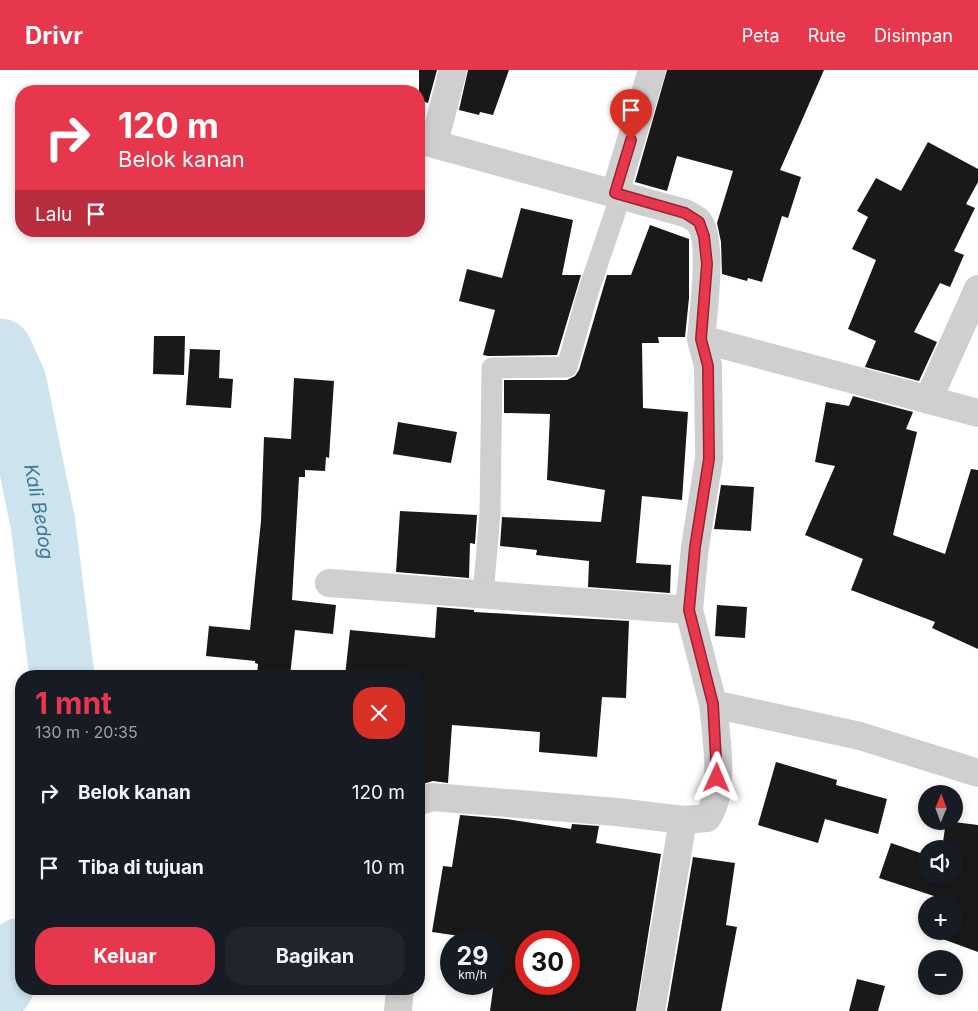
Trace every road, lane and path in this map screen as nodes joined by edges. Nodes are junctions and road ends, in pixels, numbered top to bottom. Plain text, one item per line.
1 (453, 70) edge
2 (652, 70) edge
3 (427, 141) edge
4 (618, 194) junction
5 (978, 289) edge
6 (701, 339) junction
7 (928, 400) junction
8 (978, 413) edge
9 (329, 583) dead end
10 (483, 595) junction
11 (689, 610) junction
12 (713, 704) junction
13 (978, 773) edge
14 (425, 798) edge
15 (684, 820) junction
16 (399, 995) edge
17 (398, 1011) edge
18 (651, 1011) edge

1 - 3 street
2 - 4 street
3 - 4 street
4 - 6 street
4 - 10 lane
5 - 7 street
6 - 7 street
6 - 11 street
7 - 8 street
9 - 10 street
10 - 11 street
11 - 12 street
12 - 13 street
12 - 15 street
14 - 15 street
15 - 18 street
16 - 17 street

